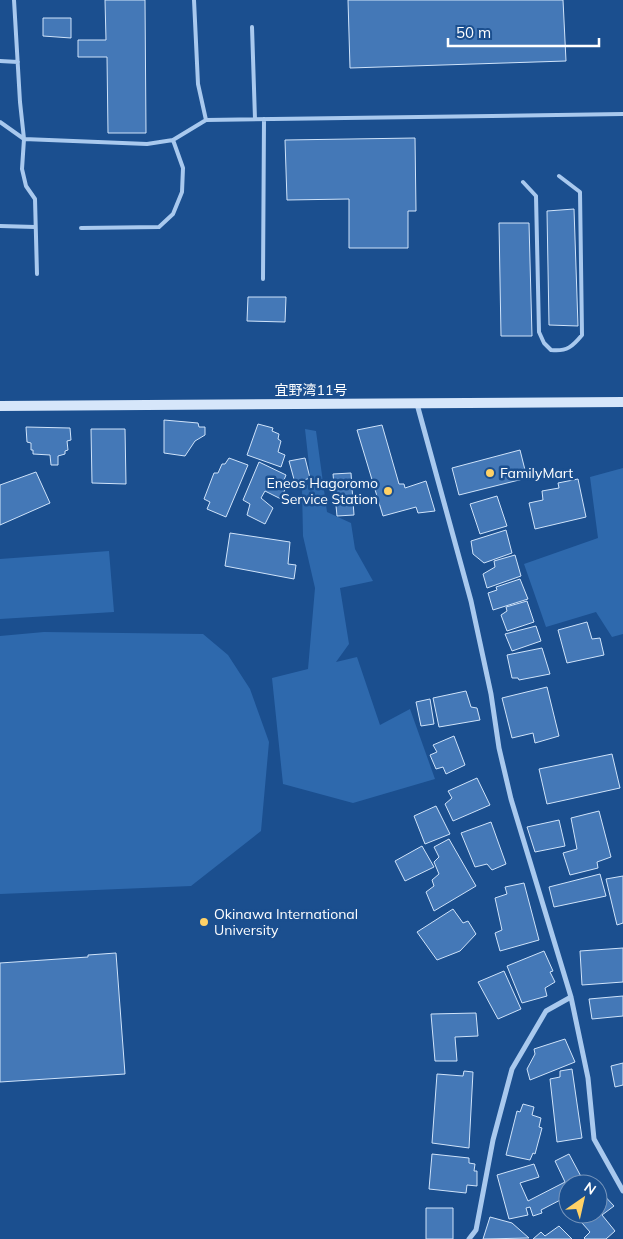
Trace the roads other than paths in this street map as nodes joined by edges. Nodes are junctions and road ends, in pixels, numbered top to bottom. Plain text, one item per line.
1 (14, 0) edge
2 (194, 0) edge
3 (252, 27) dead end
4 (0, 62) edge
5 (18, 62) junction
6 (623, 114) edge
7 (255, 119) junction
8 (264, 119) junction
9 (206, 120) junction
10 (0, 122) edge
11 (24, 139) junction
12 (173, 140) junction
13 (559, 176) dead end
14 (523, 182) dead end
15 (0, 226) edge
16 (35, 227) junction
17 (81, 228) dead end
18 (37, 274) dead end
19 (263, 279) dead end
20 (623, 402) edge
21 (417, 403) junction
22 (0, 406) edge
23 (571, 997) junction
24 (623, 1191) edge
25 (469, 1239) edge

1 - 5 lane
2 - 9 lane
3 - 7 lane
4 - 5 lane
5 - 11 lane
6 - 8 lane
7 - 8 lane
7 - 9 lane
8 - 19 lane
9 - 12 lane
10 - 11 lane
11 - 12 lane
11 - 16 lane
12 - 17 lane
13 - 14 lane
15 - 16 lane
16 - 18 lane
20 - 21 street, 宜野湾11号
21 - 22 street, 宜野湾11号
21 - 23 street
23 - 24 street
23 - 25 street

